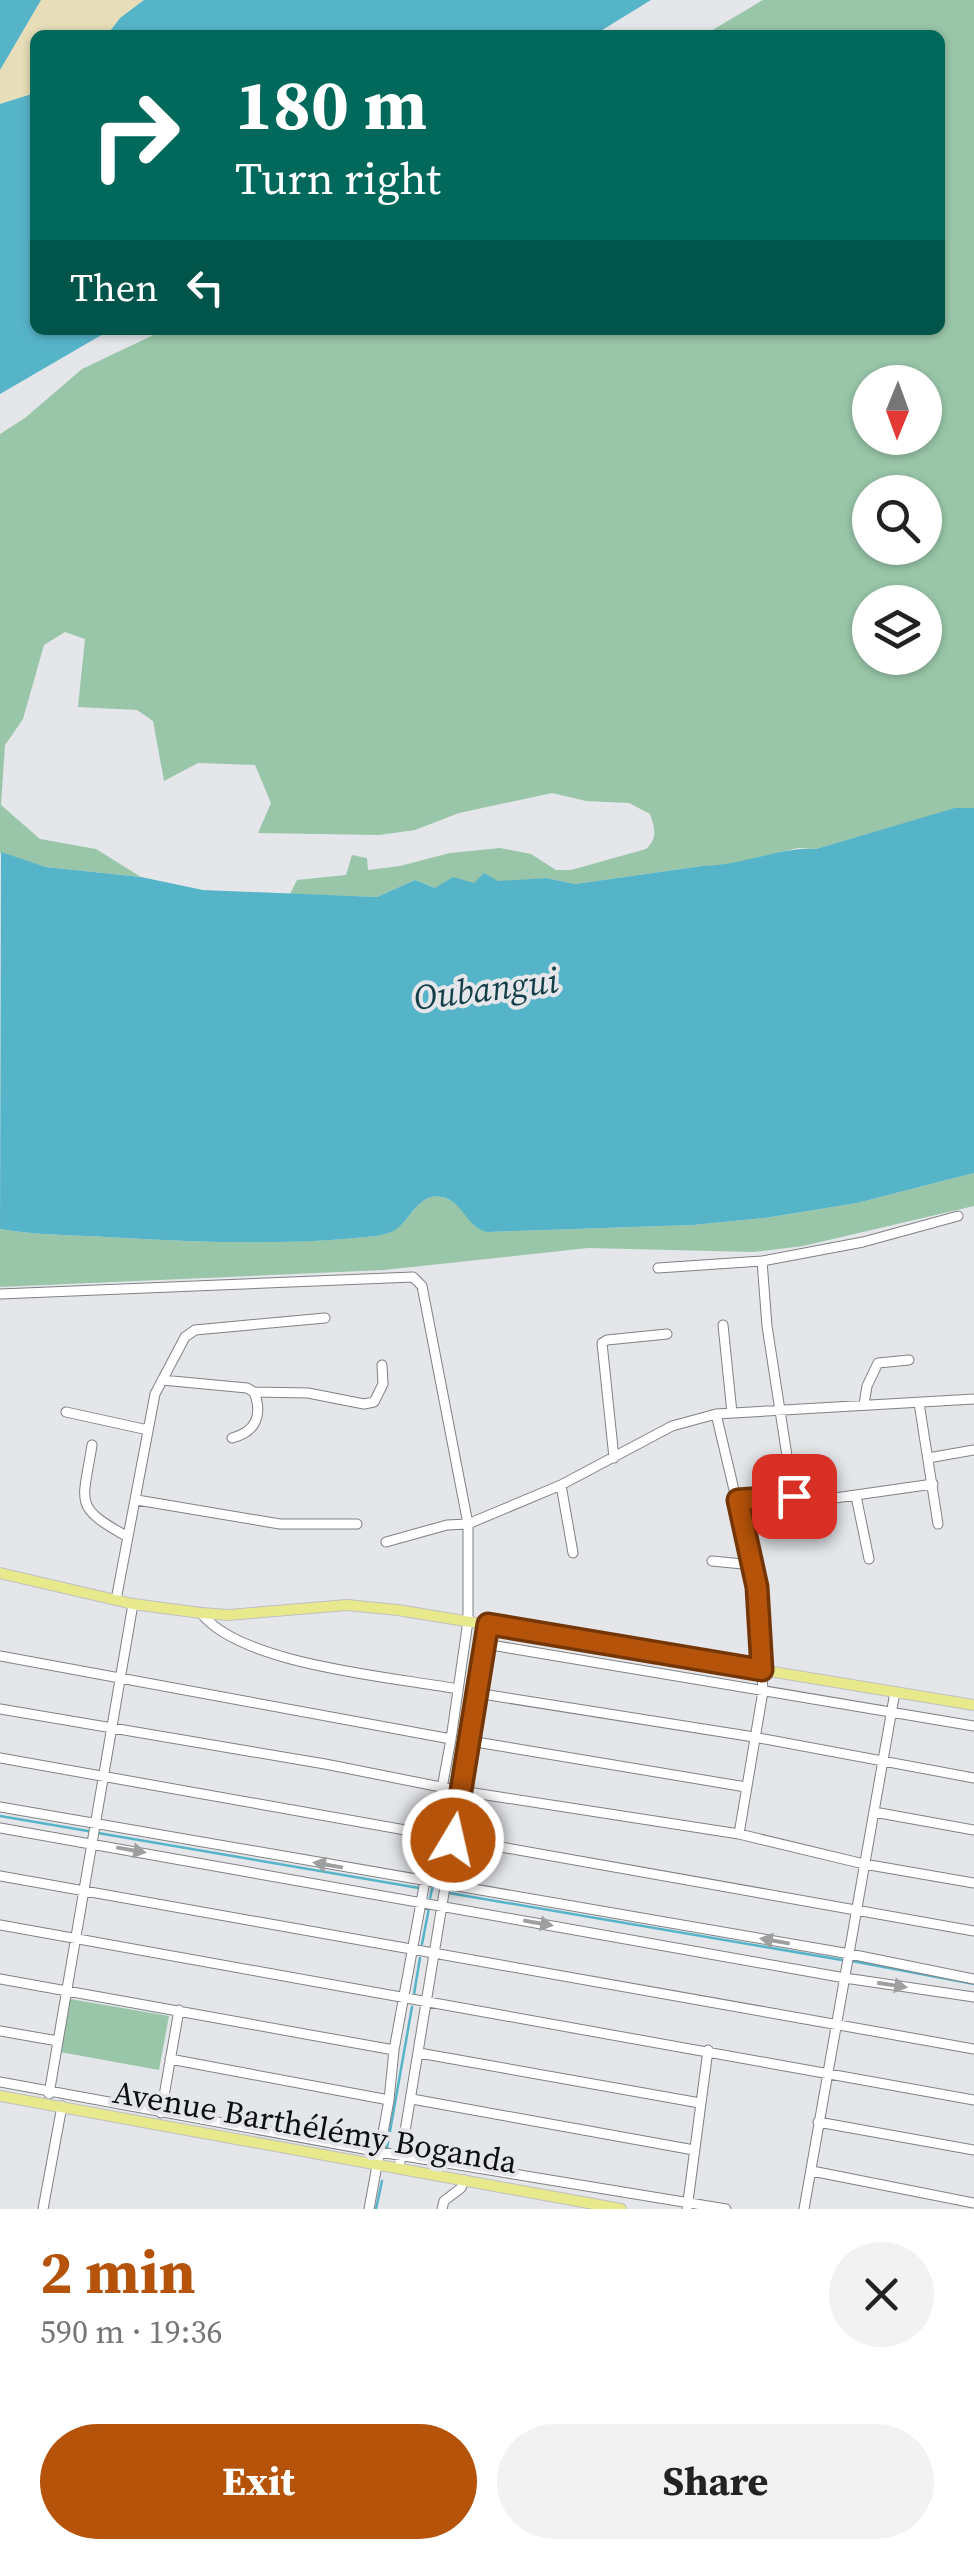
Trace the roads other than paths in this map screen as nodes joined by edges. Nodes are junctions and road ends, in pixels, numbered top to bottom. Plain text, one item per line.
1 (958, 1216) dead end
2 (762, 1262) junction
3 (658, 1268) dead end
4 (0, 1294) edge
5 (324, 1318) dead end
6 (723, 1325) dead end
7 (667, 1334) dead end
8 (910, 1360) dead end
9 (382, 1365) dead end
10 (162, 1380) junction
11 (254, 1392) junction
12 (974, 1399) edge
13 (919, 1403) junction
14 (864, 1404) junction
15 (780, 1411) junction
16 (66, 1412) dead end
17 (716, 1414) junction
18 (732, 1414) junction
19 (148, 1430) junction
20 (232, 1438) dead end
21 (92, 1445) dead end
22 (974, 1450) edge
23 (614, 1458) junction
24 (928, 1458) junction
25 (932, 1484) junction
26 (561, 1485) junction
27 (794, 1496) junction
28 (856, 1496) junction
29 (136, 1500) junction
30 (738, 1500) junction
31 (357, 1524) dead end
32 (468, 1524) junction
33 (938, 1524) dead end
34 (128, 1537) junction
35 (386, 1542) dead end
36 (573, 1552) dead end
37 (869, 1559) dead end
38 (712, 1561) dead end
39 (753, 1564) junction
40 (0, 1573) edge
41 (116, 1600) junction
42 (134, 1604) junction
43 (202, 1613) junction
44 (468, 1621) junction
45 (488, 1624) junction
46 (485, 1644) junction
47 (0, 1656) edge
48 (762, 1670) junction
49 (121, 1676) junction
50 (458, 1689) junction
51 (763, 1690) junction
52 (895, 1692) junction
53 (476, 1693) junction
54 (974, 1706) edge
55 (0, 1709) edge
56 (892, 1713) junction
57 (974, 1726) edge
58 (112, 1727) junction
59 (754, 1736) junction
60 (451, 1739) junction
61 (470, 1741) junction
62 (0, 1758) edge
63 (884, 1762) junction
64 (104, 1776) junction
65 (974, 1778) edge
66 (442, 1787) junction
67 (746, 1787) junction
68 (461, 1791) junction
69 (0, 1807) edge
70 (874, 1812) junction
71 (95, 1824) junction
72 (0, 1828) edge
73 (974, 1830) edge
74 (739, 1834) junction
75 (433, 1836) junction
76 (453, 1840) junction
77 (92, 1843) junction
78 (864, 1864) junction
79 (0, 1876) edge
80 (424, 1882) junction
81 (974, 1883) edge
82 (445, 1885) junction
83 (84, 1891) junction
84 (422, 1902) junction
85 (442, 1906) junction
86 (857, 1910) junction
87 (0, 1926) edge
88 (974, 1931) edge
89 (77, 1939) junction
90 (413, 1950) junction
91 (436, 1954) junction
92 (850, 1954) junction
93 (846, 1978) junction
94 (974, 1978) edge
95 (0, 1979) edge
96 (68, 1991) junction
97 (974, 1998) edge
98 (405, 1999) junction
99 (428, 2003) junction
100 (179, 2010) junction
101 (836, 2022) junction
102 (0, 2031) edge
103 (58, 2041) junction
104 (974, 2048) edge
105 (394, 2050) junction
106 (708, 2050) junction
107 (419, 2054) junction
108 (170, 2059) junction
109 (826, 2072) junction
110 (0, 2082) edge
111 (0, 2096) edge
112 (48, 2097) junction
113 (412, 2099) junction
114 (389, 2100) junction
115 (974, 2100) edge
116 (700, 2103) junction
117 (62, 2106) junction
118 (160, 2113) junction
119 (818, 2122) junction
120 (694, 2150) junction
121 (974, 2150) edge
122 (402, 2154) junction
123 (378, 2158) junction
124 (400, 2168) junction
125 (812, 2171) junction
126 (464, 2180) junction
127 (974, 2203) edge
128 (687, 2205) edge
129 (616, 2208) edge
130 (43, 2209) edge
131 (369, 2209) edge
132 (442, 2209) edge
133 (726, 2209) edge
134 (804, 2209) edge

1 - 2 street
2 - 3 street
2 - 15 street
4 - 32 street
5 - 10 street
6 - 18 street
7 - 23 street
8 - 14 street
9 - 11 street
10 - 11 street
10 - 19 street
11 - 20 street
12 - 13 street
13 - 14 street
13 - 24 street
14 - 15 street
15 - 18 street
15 - 27 street
16 - 19 street
17 - 18 street
17 - 23 street
17 - 30 street
19 - 29 street
21 - 34 street
22 - 24 street
23 - 26 street
24 - 25 street
25 - 28 street
25 - 33 street
26 - 32 street
26 - 36 street
27 - 28 street
27 - 30 street
28 - 37 street
29 - 31 street
29 - 34 street
30 - 39 street
32 - 35 street
32 - 44 street
34 - 41 street
38 - 39 street
39 - 48 street
40 - 41 main road
41 - 42 main road
42 - 43 main road
42 - 49 street
43 - 44 main road
43 - 50 street
44 - 45 main road
44 - 50 street
45 - 46 street
45 - 48 main road
46 - 51 street
46 - 53 street
47 - 49 street
48 - 51 street
48 - 52 main road
49 - 58 street
49 - 60 street
50 - 60 street
51 - 56 street
51 - 59 street
52 - 54 main road
52 - 56 street
53 - 59 street
53 - 61 street
55 - 58 street
56 - 57 street
56 - 63 street
58 - 64 street
58 - 66 street
59 - 63 street
59 - 67 street
60 - 66 street
61 - 67 street
61 - 68 street
62 - 64 street
63 - 65 street
63 - 70 street
64 - 71 street
64 - 75 street
66 - 68 street
66 - 75 street
67 - 74 street
68 - 74 street
68 - 76 street
69 - 71 street
70 - 73 street
70 - 78 street
71 - 77 street
80 -> 71 street
72 - 77 street
74 - 78 street
75 - 76 street
75 - 80 street
76 - 82 street
76 - 86 street
77 - 83 street
77 -> 84 street
78 - 81 street
78 - 86 street
79 - 83 street
80 - 82 street
80 - 84 street
82 - 85 street
92 -> 82 street
83 - 89 street
83 - 90 street
84 - 85 street
84 - 90 street
85 - 91 street
85 -> 93 street
86 - 88 street
86 - 92 street
87 - 89 street
89 - 96 street
89 - 98 street
90 - 91 street
90 - 98 street
91 - 99 street
91 - 101 street
92 - 93 street
92 - 94 street
93 -> 97 street
93 - 101 street
95 - 96 street
96 - 100 street
96 - 103 street
98 - 99 street
98 - 105 street
99 - 106 street
99 - 107 street
100 - 105 street
100 - 108 street
101 - 104 street
101 - 109 street
102 - 103 street
103 - 112 street
105 - 114 street
106 - 109 street
106 - 116 street
107 - 113 street
107 - 116 street
108 - 114 street
108 - 118 street
109 - 115 street
109 - 119 street
110 - 112 street
111 - 112 main road, Avenue Barthélémy Boganda
112 - 117 main road, Avenue Barthélémy Boganda
112 - 118 street
113 - 120 street
113 - 122 street
114 - 123 street
116 - 120 street
117 - 123 main road, Avenue Barthélémy Boganda
117 - 130 street
118 - 123 street
119 - 121 street
119 - 125 street
120 - 128 street
122 - 123 street
122 - 124 street
122 - 128 street
123 - 124 main road, Avenue Barthélémy Boganda
123 - 131 street
124 - 126 main road, Avenue Barthélémy Boganda
125 - 127 street
125 - 134 street
126 - 129 main road, Avenue Barthélémy Boganda
126 - 132 street
128 - 133 street

